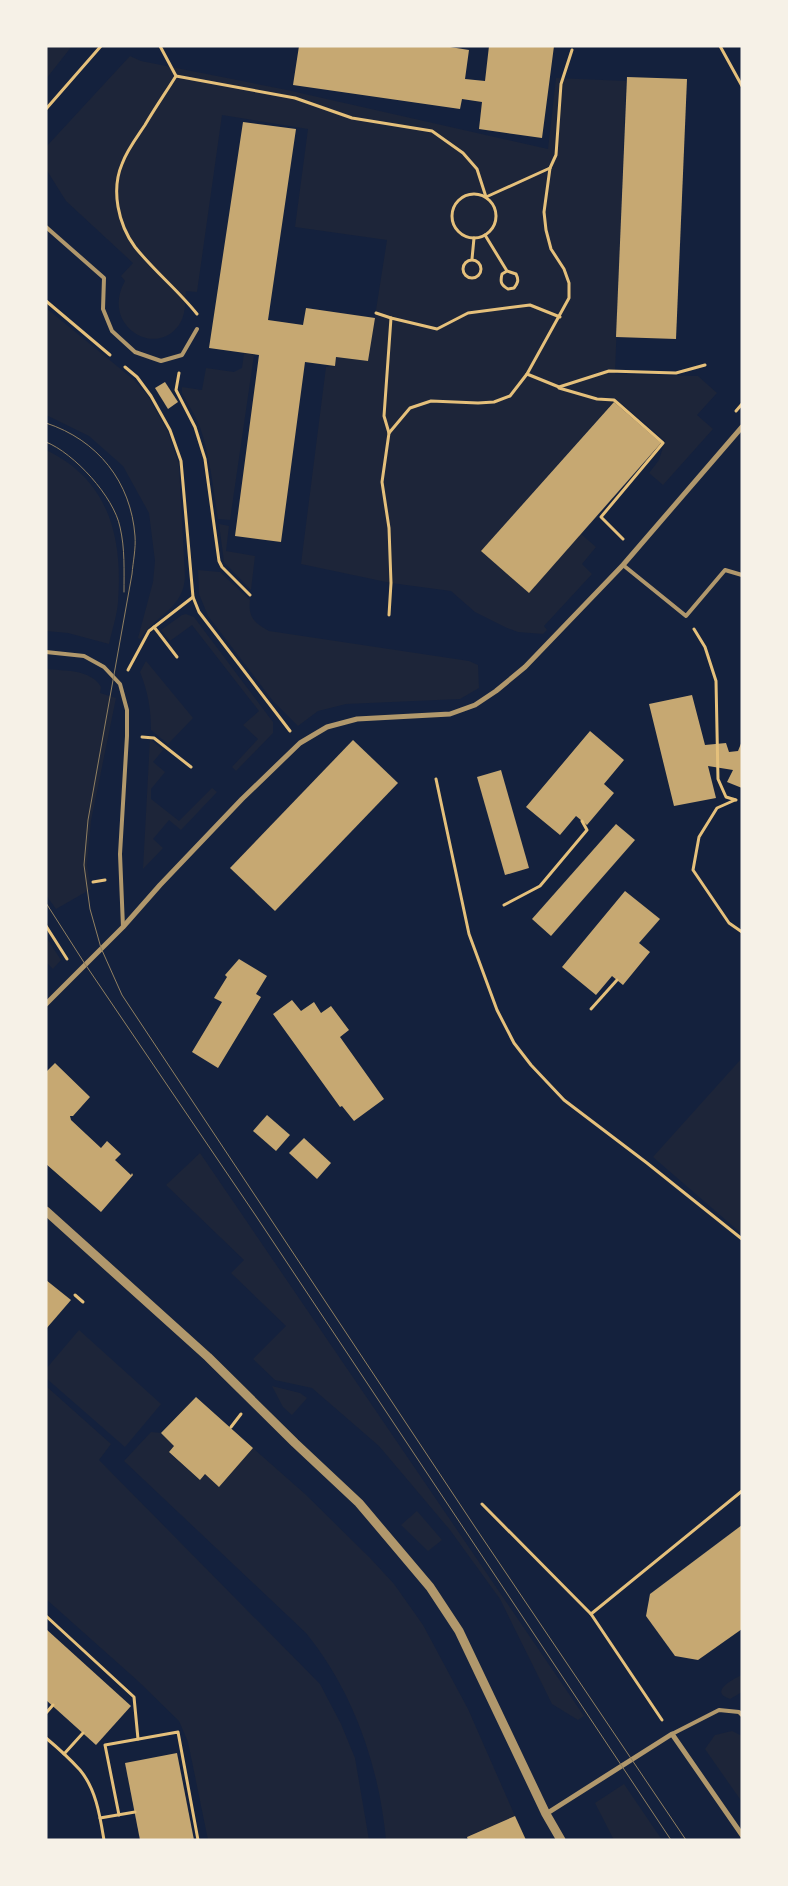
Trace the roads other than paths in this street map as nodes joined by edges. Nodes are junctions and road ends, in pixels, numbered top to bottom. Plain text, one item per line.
1 (46, 227) edge
2 (197, 329) road end
3 (742, 426) edge
4 (622, 565) junction
5 (742, 576) edge
6 (46, 652) edge
7 (123, 927) junction
8 (46, 1004) edge
9 (46, 1211) edge
10 (742, 1715) edge
11 (672, 1734) junction
12 (546, 1814) junction
13 (742, 1835) edge
14 (561, 1840) edge

1 - 2 lane
3 - 4 street
4 - 5 lane
4 - 7 street
6 - 7 lane
7 - 8 street
9 - 12 street
10 - 11 lane
11 - 12 street
11 - 13 street
12 - 14 street

